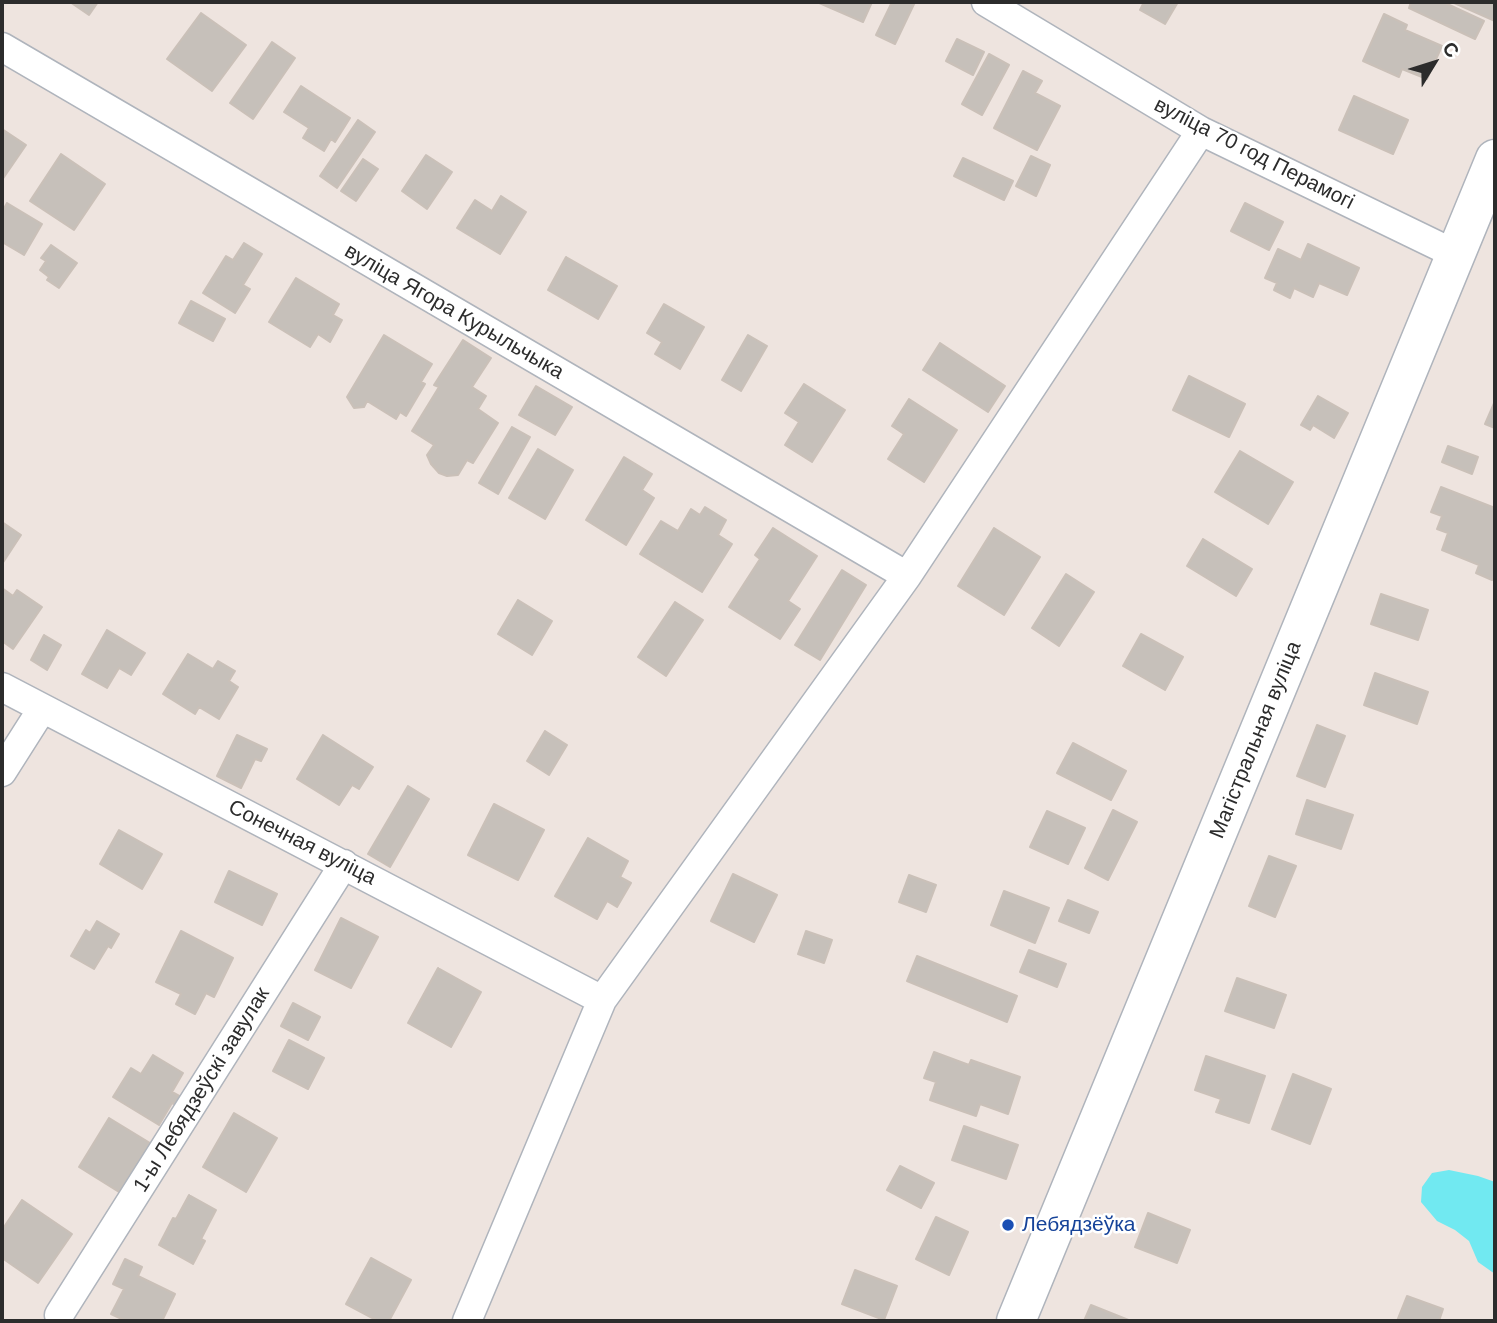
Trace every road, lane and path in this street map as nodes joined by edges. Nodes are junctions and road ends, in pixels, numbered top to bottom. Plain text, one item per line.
1 (986, 2) edge
2 (2, 47) edge
3 (1201, 131) junction
4 (1495, 159) edge
5 (1455, 254) junction
6 (907, 576) junction
7 (2, 687) edge
8 (42, 709) junction
9 (2, 772) edge
10 (344, 864) junction
11 (602, 1000) junction
12 (59, 1315) dead end
13 (467, 1321) edge
14 (1016, 1321) edge

1 - 3 street, вуліца 70 год Перамогі
2 - 6 street, вуліца Ягора Курыльчыка
3 - 5 street, вуліца 70 год Перамогі
3 - 6 street
4 - 5 main road, Магістральная вуліца
5 - 14 main road, Магістральная вуліца
6 - 11 street
7 - 8 street, Сонечная вуліца
8 - 9 street
8 - 10 street, Сонечная вуліца
10 - 11 street, Сонечная вуліца
10 - 12 street, 1-ы Лебядзеўскі завулак
11 - 13 street

